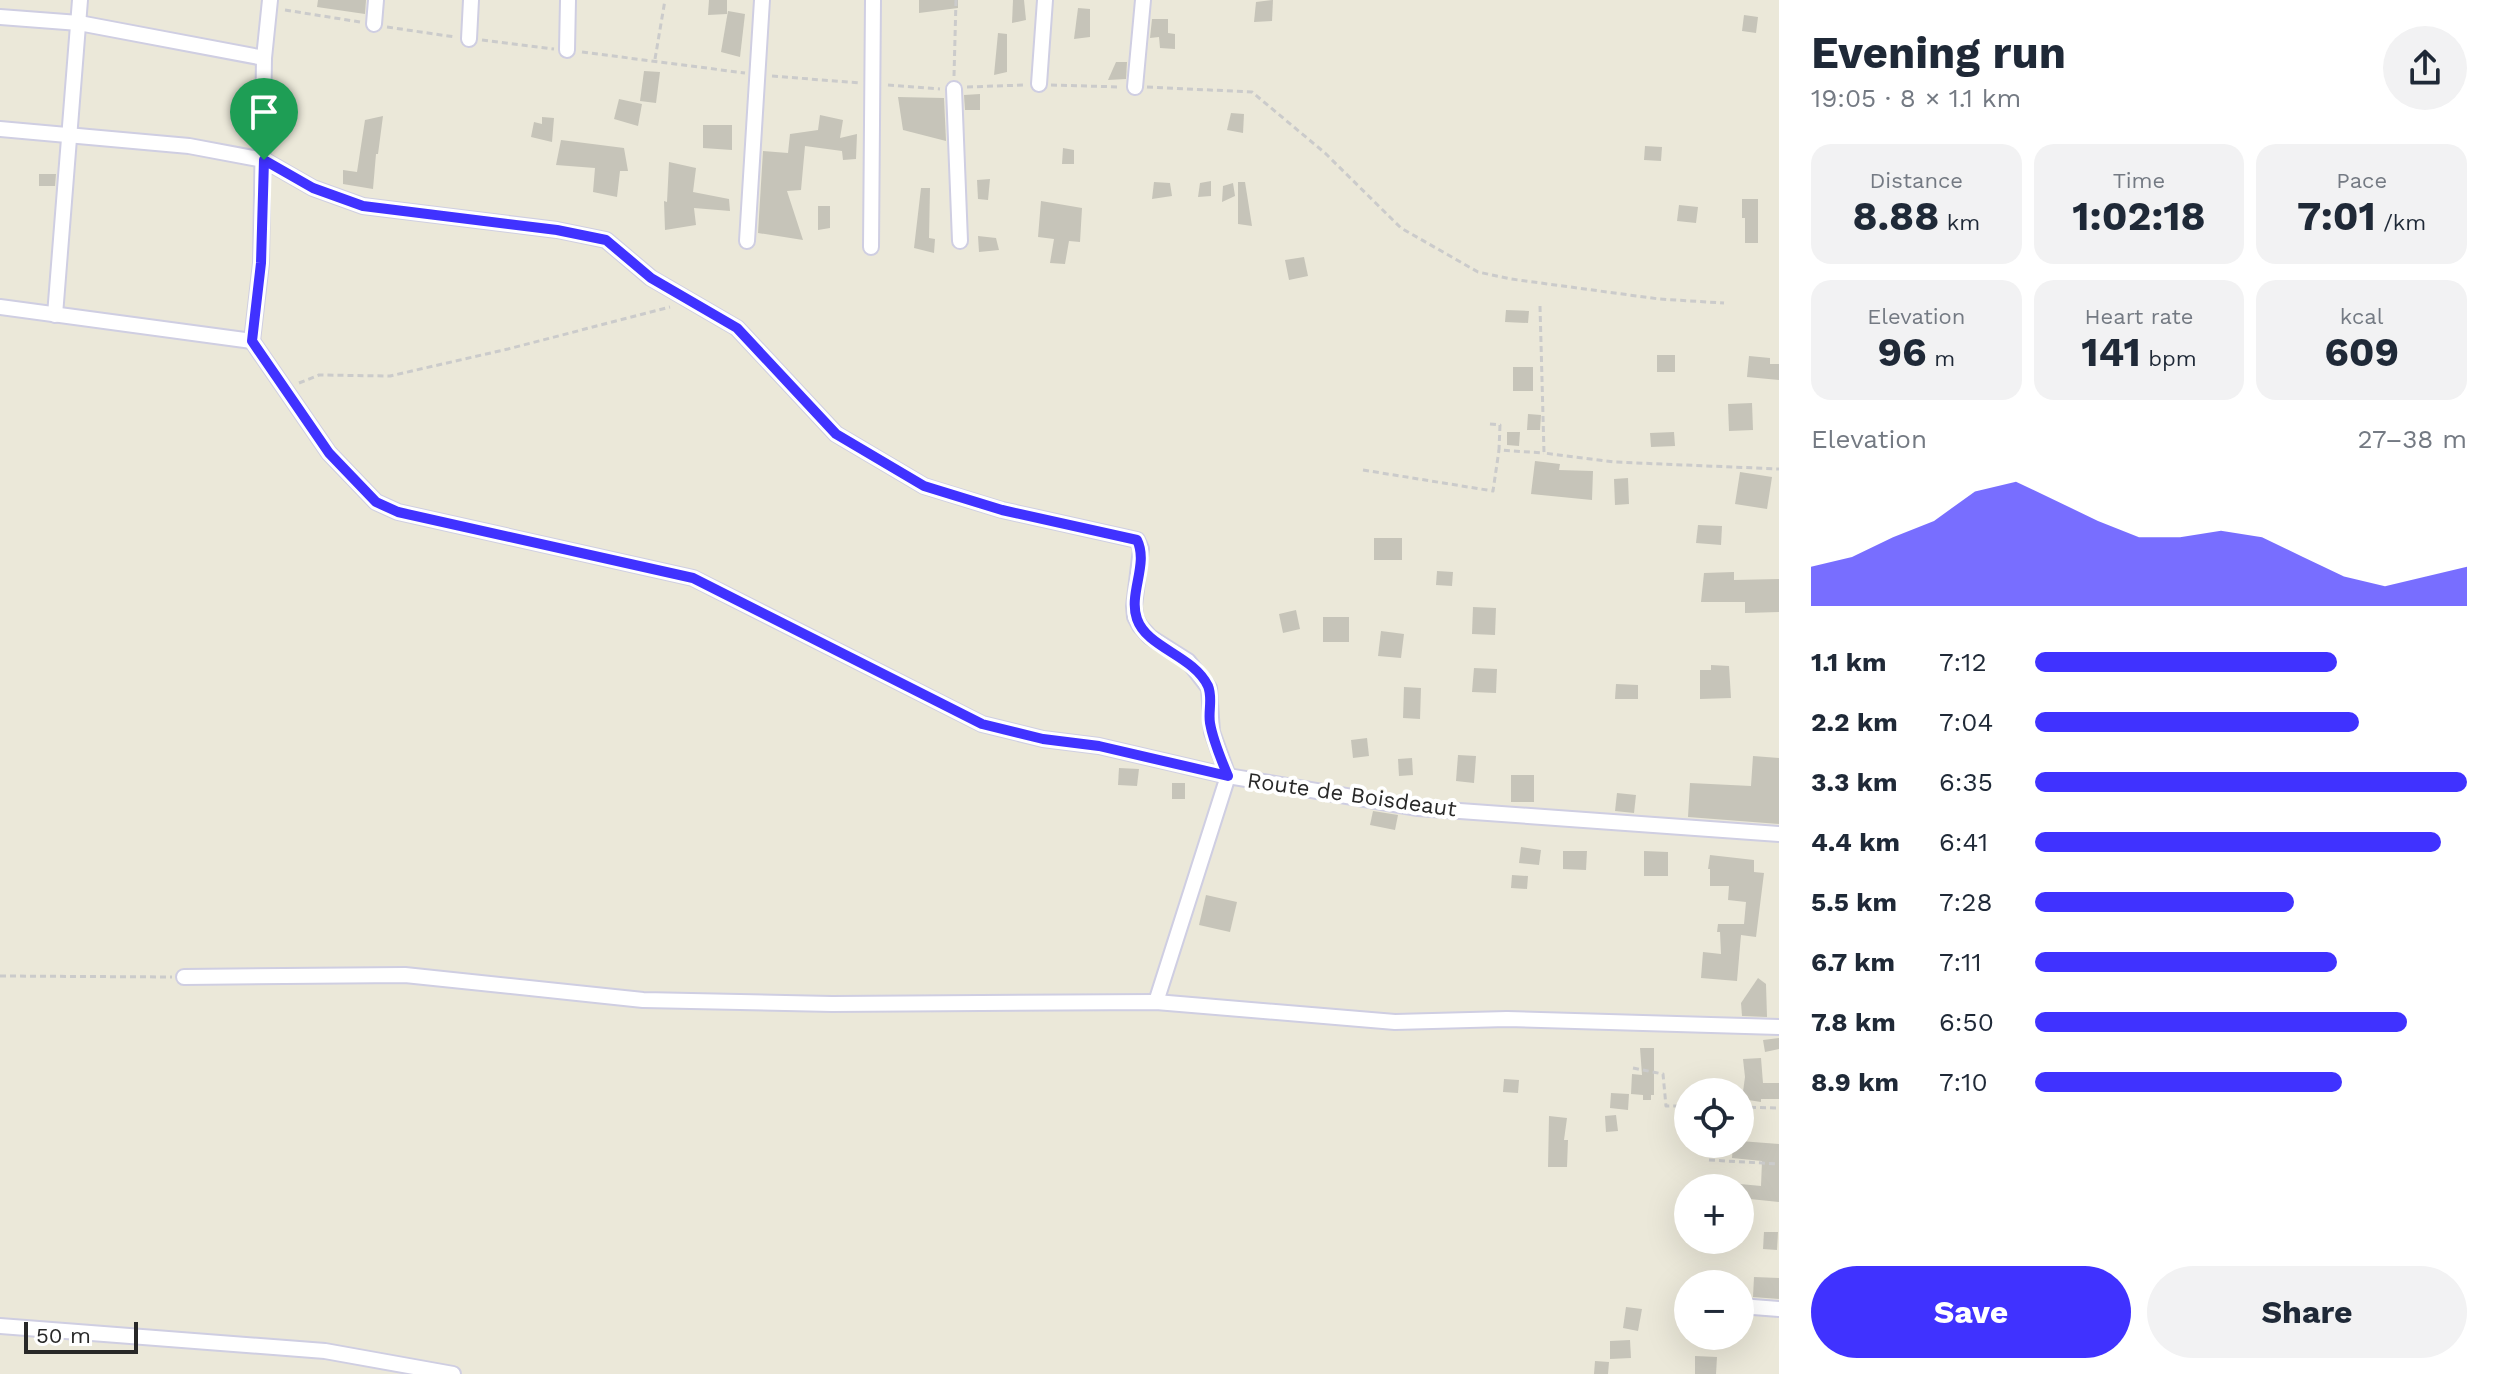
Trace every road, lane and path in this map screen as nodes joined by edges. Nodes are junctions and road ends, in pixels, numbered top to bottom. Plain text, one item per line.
1 (80, 0) edge
2 (376, 0) edge
3 (471, 0) edge
4 (568, 0) edge
5 (665, 0) edge
6 (762, 0) edge
7 (873, 0) edge
8 (956, 0) edge
9 (1045, 0) edge
10 (1143, 0) edge
11 (269, 4) edge
12 (0, 17) edge
13 (79, 23) junction
14 (374, 24) junction
15 (469, 39) junction
16 (567, 50) junction
17 (264, 58) junction
18 (655, 61) junction
19 (745, 73) dead end
20 (759, 75) dead end
21 (863, 83) dead end
22 (878, 84) dead end
23 (1039, 84) junction
24 (1135, 87) junction
25 (959, 88) junction
26 (0, 129) edge
27 (70, 137) junction
28 (264, 160) junction
29 (747, 241) dead end
30 (960, 241) dead end
31 (871, 247) dead end
32 (690, 300) junction
33 (1724, 303) dead end
34 (1540, 306) dead end
35 (0, 307) edge
36 (55, 315) junction
37 (252, 341) junction
38 (284, 389) junction
39 (1490, 424) dead end
40 (1499, 450) junction
41 (1544, 453) junction
42 (1779, 469) edge
43 (1363, 470) dead end
44 (1228, 776) junction
45 (1779, 834) edge
46 (0, 976) edge
47 (184, 977) joint
48 (1156, 1002) junction
49 (1779, 1027) edge
50 (1633, 1068) dead end
51 (1674, 1106) edge
52 (1754, 1107) edge
53 (1779, 1108) edge
54 (1709, 1160) dead end
55 (1779, 1164) edge
56 (1754, 1307) edge
57 (1779, 1309) edge
58 (0, 1326) edge
59 (453, 1374) edge

1 - 13 street
2 - 14 street
3 - 15 street
4 - 16 street
5 - 18 path
6 - 29 street
7 - 31 street
8 - 25 path
9 - 23 street
10 - 24 street
11 - 14 path
11 - 17 street
12 - 13 street
13 - 17 street
13 - 27 street
14 - 15 path
15 - 16 path
16 - 18 path
17 - 28 street
18 - 19 path
20 - 21 path
22 - 25 path
23 - 24 path
23 - 25 path
24 - 33 path
25 - 30 street
26 - 27 street
27 - 28 street
27 - 36 street
28 - 32 street
28 - 37 street
32 - 38 path
32 - 44 street
34 - 41 path
35 - 36 street
36 - 37 street
37 - 38 street, Route de Boisdeaut
38 - 44 street, Route de Boisdeaut
39 - 40 path
40 - 41 path
40 - 43 path
41 - 42 path
44 - 45 street, Route de Boisdeaut
44 - 48 street
46 - 47 path
47 - 48 street
48 - 49 street
50 - 51 path
52 - 53 path
54 - 55 path
56 - 57 street
58 - 59 street

